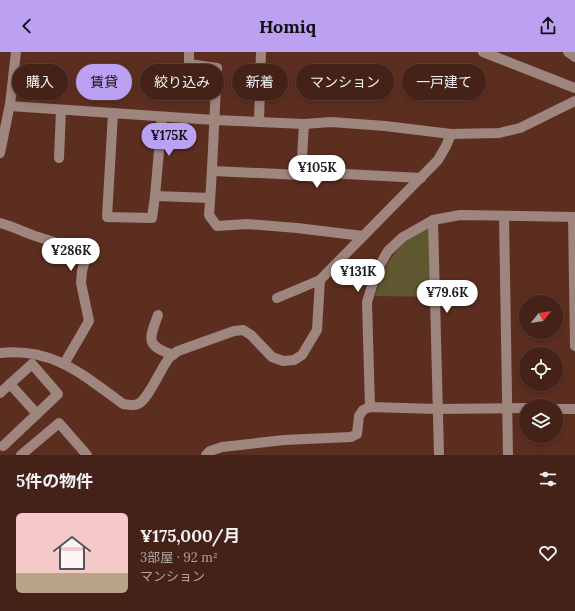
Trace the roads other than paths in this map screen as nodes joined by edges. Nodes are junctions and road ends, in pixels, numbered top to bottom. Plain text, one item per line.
1 (16, 52) edge
2 (189, 52) edge
3 (261, 52) edge
4 (483, 52) edge
5 (568, 52) edge
6 (575, 57) edge
7 (575, 88) edge
8 (575, 100) edge
9 (0, 101) edge
10 (10, 105) junction
11 (61, 110) junction
12 (113, 113) junction
13 (162, 116) junction
14 (214, 120) junction
15 (259, 122) junction
16 (304, 124) junction
17 (451, 134) junction
18 (0, 153) edge
19 (59, 158) dead end
20 (213, 171) junction
21 (301, 175) junction
22 (421, 178) junction
23 (155, 196) junction
24 (210, 198) junction
25 (504, 216) junction
26 (574, 217) edge
27 (434, 220) junction
28 (0, 223) edge
29 (363, 236) junction
30 (320, 280) junction
31 (574, 281) edge
32 (277, 298) dead end
33 (158, 315) dead end
34 (575, 343) edge
35 (575, 346) edge
36 (0, 353) edge
37 (173, 355) junction
38 (64, 364) junction
39 (10, 384) junction
40 (0, 393) edge
41 (370, 407) junction
42 (508, 408) junction
43 (519, 408) edge
44 (438, 409) junction
45 (563, 409) edge
46 (575, 409) edge
47 (37, 414) junction
48 (3, 446) dead end
49 (21, 455) edge
50 (88, 455) edge
51 (206, 455) edge
52 (439, 455) edge
53 (508, 455) edge

1 - 10 street
2 - 14 street
3 - 15 street
4 - 7 street
5 - 6 street
8 - 17 street
9 - 10 street
10 - 11 street
10 - 18 street
11 - 12 street
11 - 19 street
12 - 13 street
12 - 23 street
13 - 14 street
13 - 23 street
14 - 15 street
14 - 20 street
15 - 16 street
16 - 17 street
16 - 21 street
17 - 22 street
20 - 21 street
20 - 24 street
21 - 22 street
22 - 29 street
23 - 24 street
24 - 29 street
25 - 26 street
25 - 27 street
25 - 42 street
26 - 31 street
27 - 41 street
27 - 44 street
28 - 38 street
29 - 30 street
30 - 32 street
30 - 37 street
31 - 34 street
33 - 37 street
34 - 35 street
36 - 38 street
37 - 38 street
39 - 40 street
39 - 47 street
39 - 47 street
41 - 44 street
41 - 51 street
42 - 43 street
42 - 44 street
42 - 53 street
44 - 52 street
45 - 46 street
47 - 48 street
49 - 50 street

